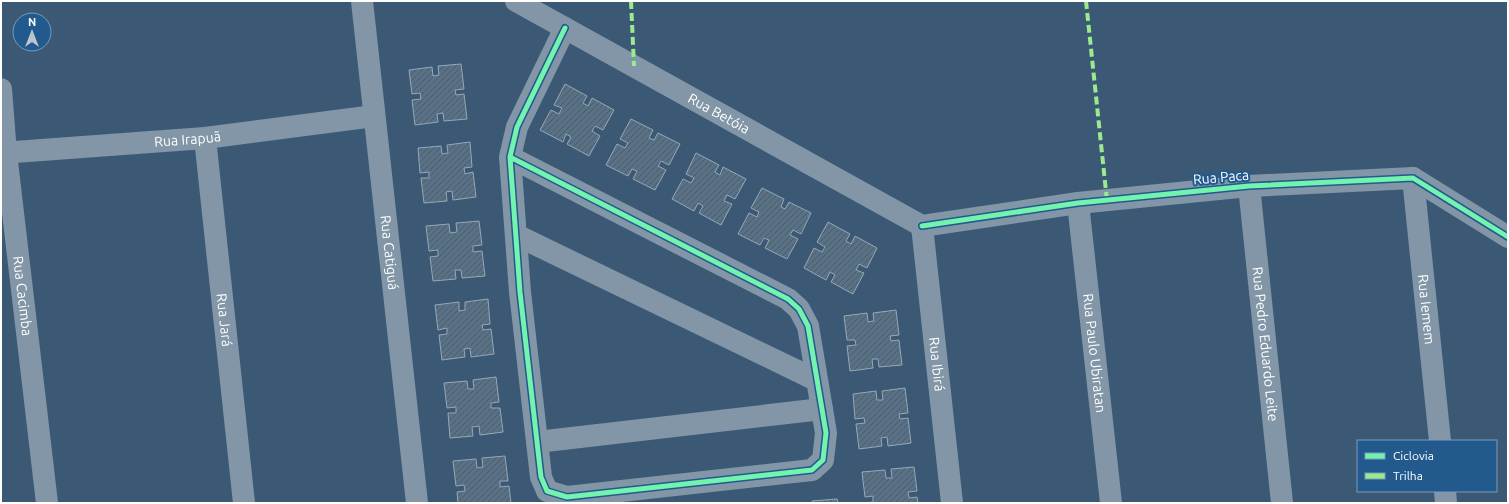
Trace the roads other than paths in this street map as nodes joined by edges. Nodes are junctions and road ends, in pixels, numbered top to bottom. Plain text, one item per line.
1 (362, 1) edge
2 (516, 1) edge
3 (565, 28) junction
4 (1, 89) edge
5 (374, 116) junction
6 (205, 138) junction
7 (3, 153) edge
8 (510, 157) junction
9 (1413, 178) junction
10 (1249, 186) junction
11 (1078, 203) junction
12 (922, 226) junction
13 (516, 235) junction
14 (1508, 237) edge
15 (816, 380) junction
16 (822, 409) junction
17 (1440, 440) edge
18 (537, 442) junction
19 (1445, 492) edge
20 (47, 503) edge
21 (244, 503) edge
22 (417, 503) edge
23 (952, 503) edge
24 (1111, 503) edge
25 (1282, 503) edge
26 (1446, 503) edge

1 - 5 street, Rua Catiguá
2 - 3 street, Rua Betóia
3 - 8 street
3 - 12 street, Rua Betóia
4 - 7 street, Rua Cacimba
5 - 6 street, Rua Irapuã
5 - 22 street, Rua Catiguá
6 - 7 street, Rua Irapuã
6 - 21 street, Rua Jará
7 - 20 street, Rua Cacimba
8 - 13 street
8 - 15 street
9 - 10 street, Rua Paca
9 - 14 street
9 - 17 street, Rua Iemem
10 - 11 street, Rua Paca
10 - 25 street, Rua Pedro Eduardo Leite
11 - 12 street, Rua Paca
11 - 24 street, Rua Paulo Ubiratan
12 - 23 street, Rua Ibirá
13 - 15 street
13 - 18 street
15 - 16 street
16 - 18 street
16 - 18 street
19 - 26 street

